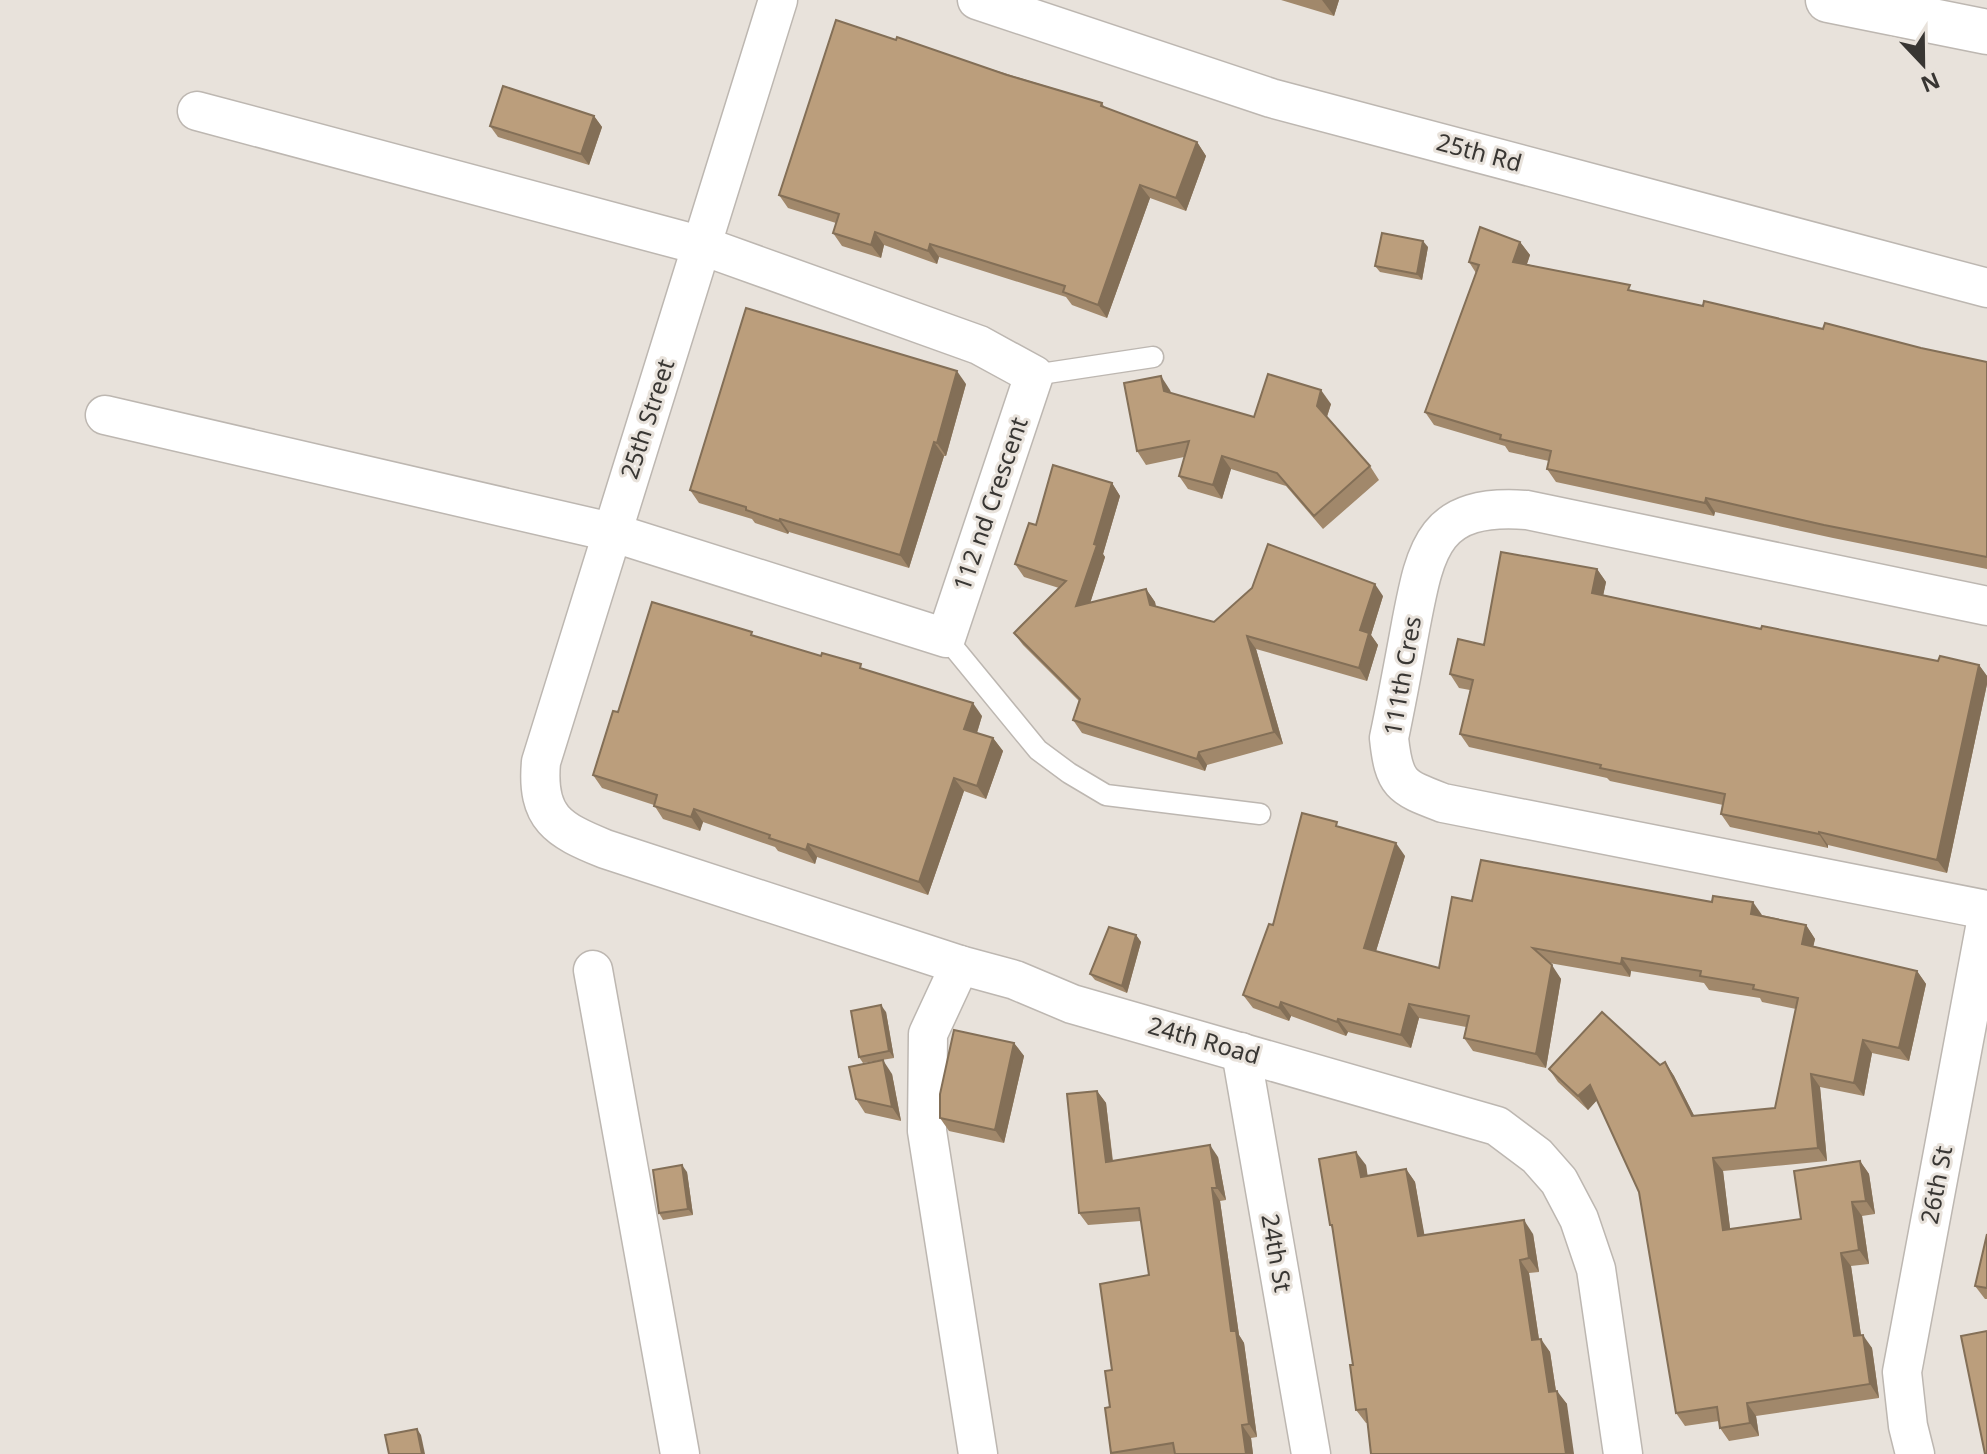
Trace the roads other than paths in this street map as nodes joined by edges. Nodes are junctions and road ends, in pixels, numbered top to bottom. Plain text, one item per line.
1 (778, 0) edge
2 (977, 0) edge
3 (1828, 0) edge
4 (1987, 32) edge
5 (197, 111) dead end
6 (703, 246) junction
7 (1987, 288) edge
8 (1153, 357) dead end
9 (1034, 375) junction
10 (105, 415) dead end
11 (611, 532) junction
12 (1987, 606) edge
13 (946, 638) junction
14 (1260, 814) dead end
15 (566, 833) joint
16 (1987, 910) edge
17 (1987, 917) edge
18 (960, 965) junction
19 (593, 970) dead end
20 (1241, 1052) junction
21 (680, 1454) edge
22 (978, 1454) edge
23 (1311, 1454) edge
24 (1623, 1454) edge
25 (1915, 1454) edge

1 - 6 street, 25th Street
2 - 7 street, 25th Rd
3 - 4 street
5 - 6 street
6 - 9 street
6 - 11 street, 25th Street
8 - 9 lane
9 - 13 street, 112 nd Crescent
10 - 11 street
11 - 13 street
11 - 15 street, 25th Street
12 - 16 street, 111th Cres
13 - 14 lane
15 - 18 street, 24th Road
17 - 25 street, 26th St
18 - 20 street, 24th Road
18 - 22 street
19 - 21 street
20 - 23 street, 24th St
20 - 24 street, 24th Road

